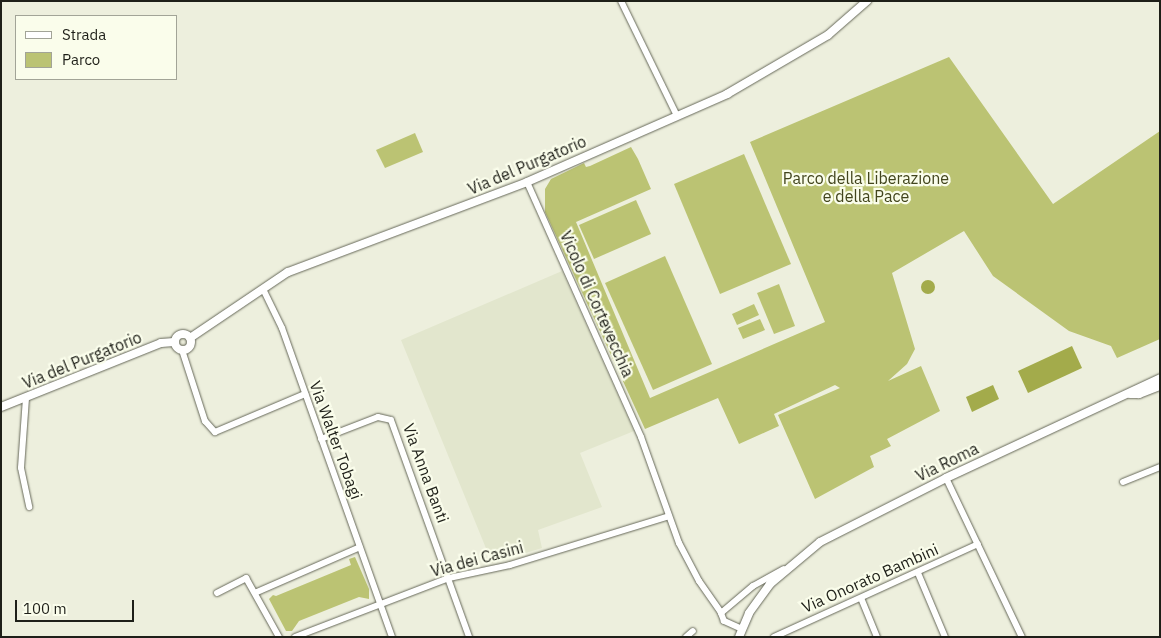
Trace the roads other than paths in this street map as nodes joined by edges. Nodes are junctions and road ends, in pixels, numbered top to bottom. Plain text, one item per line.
1 (621, 1) edge
2 (867, 1) edge
3 (677, 116) junction
4 (527, 182) junction
5 (263, 289) junction
6 (190, 338) junction
7 (174, 342) junction
8 (182, 350) junction
9 (1160, 378) edge
10 (1160, 386) edge
11 (305, 394) junction
12 (1130, 394) junction
13 (26, 398) junction
14 (1, 407) edge
15 (321, 439) junction
16 (1159, 470) edge
17 (946, 478) junction
18 (1123, 482) dead end
19 (29, 507) dead end
20 (669, 516) junction
21 (978, 544) junction
22 (360, 547) junction
23 (784, 569) junction
24 (918, 573) junction
25 (449, 578) junction
26 (257, 592) junction
27 (216, 593) dead end
28 (861, 598) junction
29 (380, 602) junction
30 (721, 613) junction
31 (312, 629) junction
32 (693, 631) dead end
33 (740, 633) edge
34 (279, 637) edge
35 (295, 637) edge
36 (316, 637) edge
37 (392, 637) edge
38 (469, 637) edge
39 (686, 637) edge
40 (774, 637) edge
41 (877, 637) edge
42 (945, 637) edge
43 (1022, 637) edge

1 - 3 street
2 - 3 street, Via del Purgatorio
3 - 4 street, Via del Purgatorio
4 - 5 street, Via del Purgatorio
4 - 20 street, Vicolo di Cortevecchia
5 - 6 street, Via del Purgatorio
5 - 11 street, Via Walter Tobagi
6 - 7 street, Via del Purgatorio
6 - 8 street
7 - 8 street
7 - 13 street, Via del Purgatorio
8 - 11 street
9 - 12 street, Via Roma
10 - 12 street, Via Roma
11 - 15 street, Via Walter Tobagi
12 - 17 street, Via Roma
13 - 14 street, Via del Purgatorio
13 - 19 street
15 - 22 street, Via Walter Tobagi
15 - 25 street, Via Anna Banti
16 - 18 street
17 - 21 street
17 - 23 street, Via Roma
20 - 25 street, Via dei Casini
20 - 30 street
21 - 24 street, Via Onorato Bambini
21 - 43 street
22 - 26 street
22 - 29 street, Via Walter Tobagi
23 - 30 street, Via Roma
23 - 33 street, Via Roma
24 - 28 street, Via Onorato Bambini
24 - 42 street
25 - 29 street, Via dei Casini
25 - 38 street
26 - 27 street
26 - 34 street
28 - 40 street, Via Onorato Bambini
28 - 41 street
29 - 31 street, Via dei Casini
29 - 37 street, Via Walter Tobagi
30 - 33 street, Via Roma
31 - 35 street, Via dei Casini
31 - 36 street
32 - 39 street

